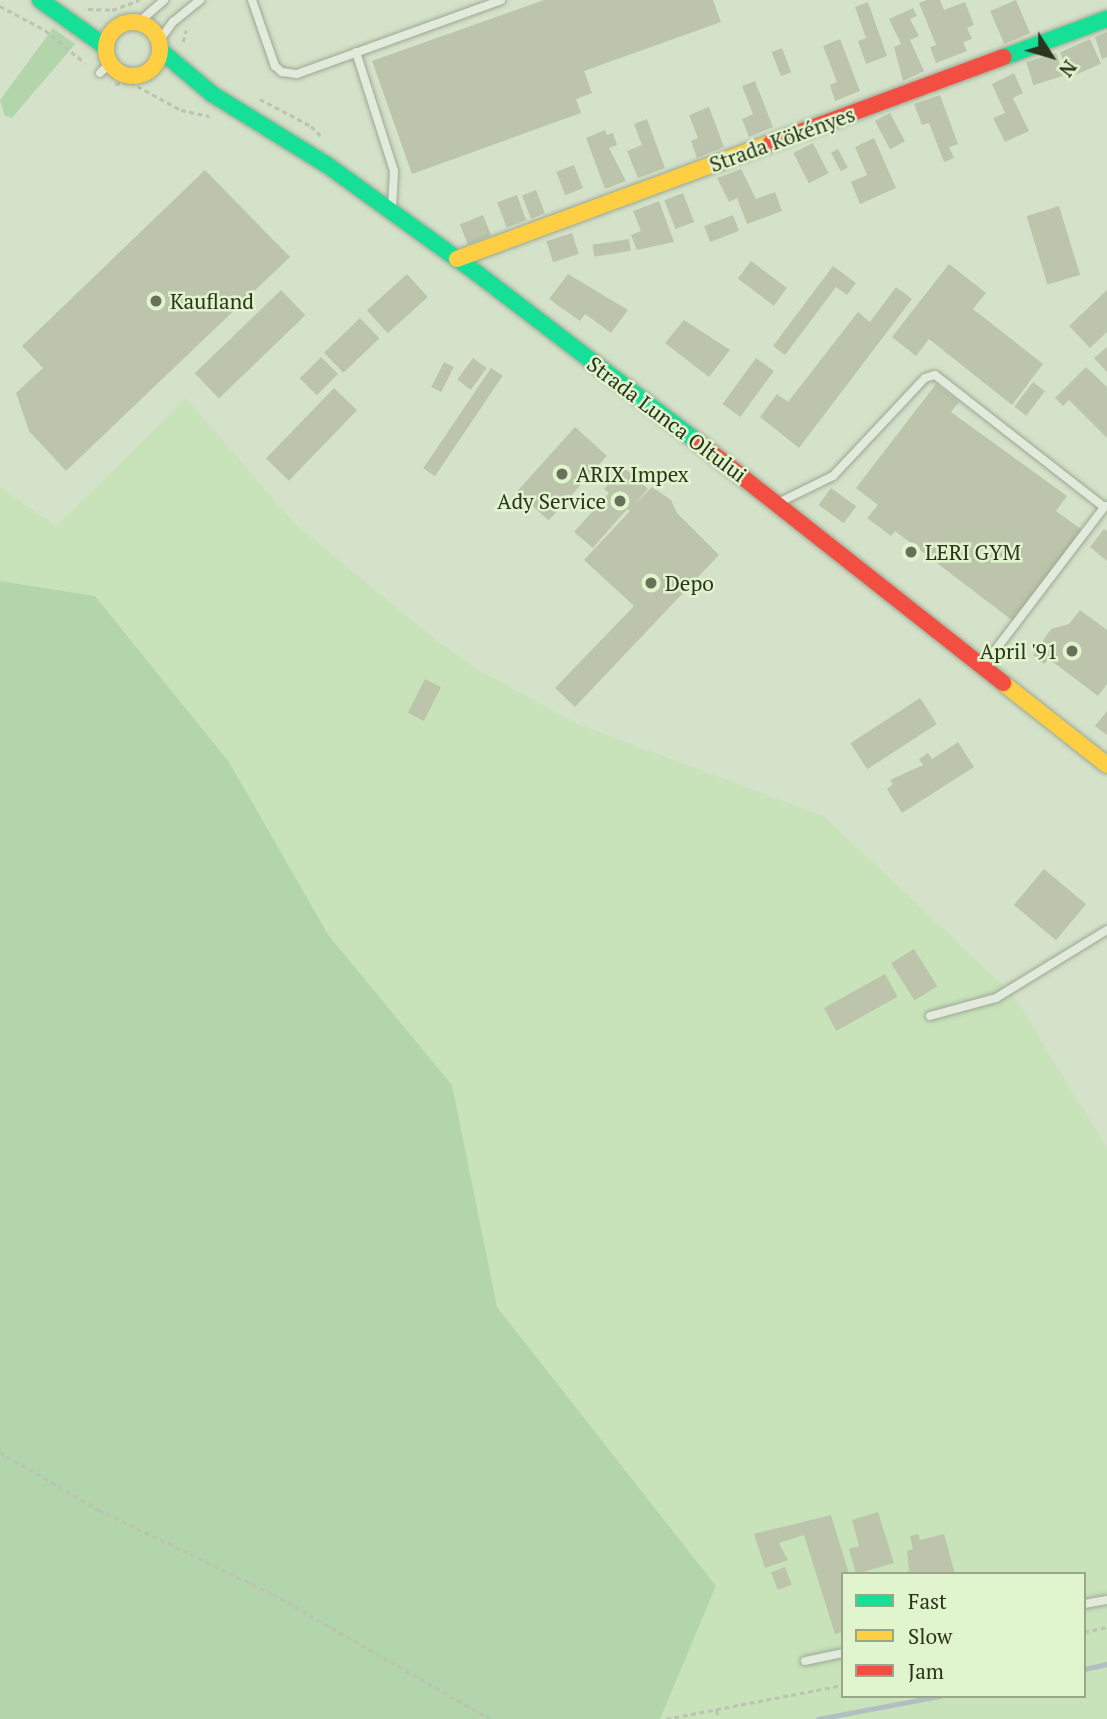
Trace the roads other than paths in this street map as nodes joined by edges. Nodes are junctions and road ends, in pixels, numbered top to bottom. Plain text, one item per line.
1 (40, 0) edge
2 (164, 0) edge
3 (200, 0) edge
4 (252, 0) edge
5 (500, 0) edge
6 (62, 11) junction
7 (1107, 19) edge
8 (139, 22) junction
9 (116, 28) junction
10 (160, 46) junction
11 (106, 47) junction
12 (356, 52) junction
13 (148, 72) junction
14 (212, 94) junction
15 (392, 211) junction
16 (457, 259) junction
17 (776, 503) junction
18 (1105, 505) edge
19 (982, 668) junction
20 (1107, 765) edge
21 (1107, 930) edge
22 (930, 1016) dead end
23 (1107, 1600) edge
24 (1086, 1604) edge
25 (841, 1653) edge
26 (805, 1661) dead end

1 - 6 main road
2 - 8 lane
3 - 10 lane
4 - 12 lane
5 - 12 lane
6 - 9 main road
6 - 11 main road
7 - 16 main road, Strada Kökényes
8 - 9 main road
8 - 10 main road
9 - 11 main road
10 - 13 main road
10 - 14 main road
11 - 13 main road
12 - 15 lane
13 - 14 main road
14 - 15 main road, Strada Lunca Oltului
15 - 16 main road, Strada Lunca Oltului
16 - 17 main road, Strada Lunca Oltului
17 - 18 lane
17 - 19 main road, Strada Lunca Oltului
18 - 19 lane
19 - 20 main road, Strada Lunca Oltului
21 - 22 lane
23 - 24 lane
25 - 26 lane

